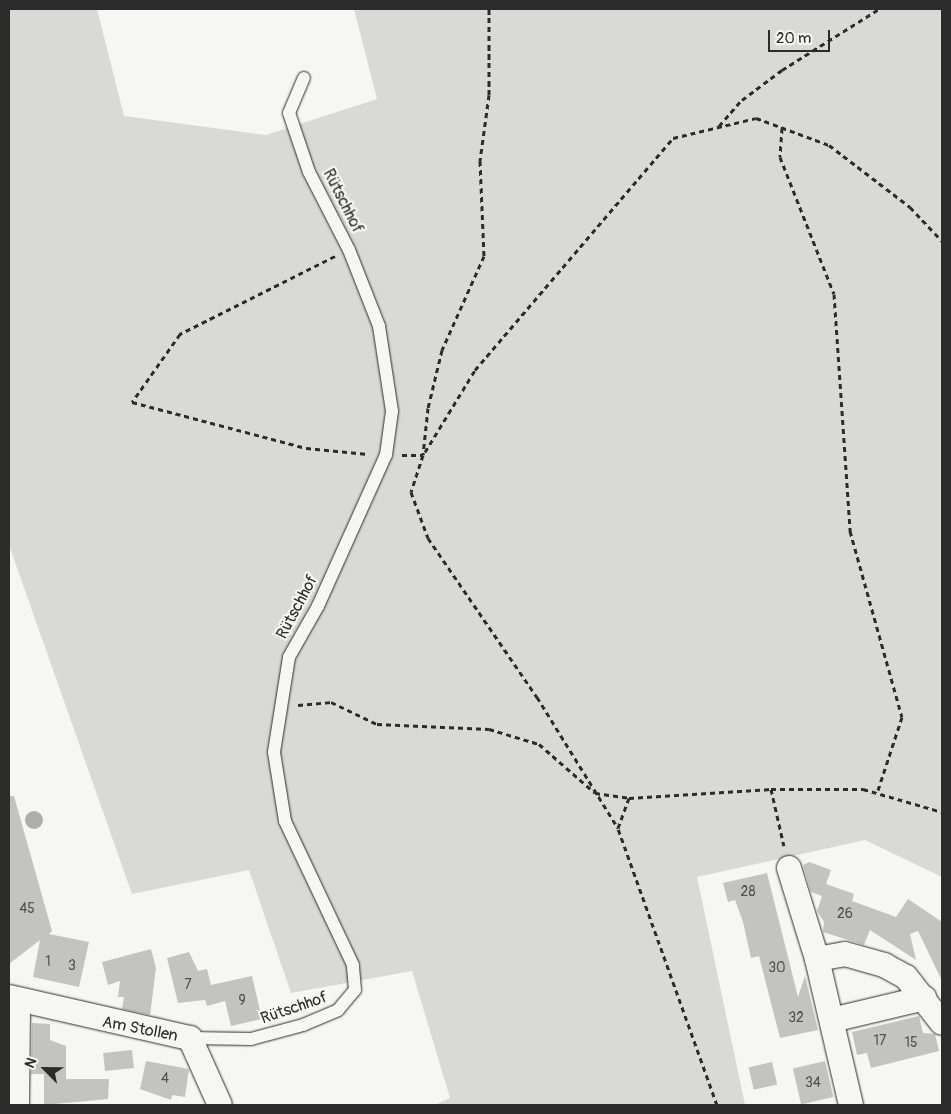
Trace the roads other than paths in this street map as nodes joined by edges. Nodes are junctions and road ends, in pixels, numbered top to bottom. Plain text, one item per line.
1 (304, 78) dead end
2 (789, 868) road end
3 (817, 959) junction
4 (924, 998) junction
5 (13, 1000) edge
6 (832, 1020) junction
7 (942, 1023) edge
8 (190, 1038) junction
9 (17, 1105) edge
10 (220, 1105) edge
11 (852, 1105) edge

1 - 8 lane, Rütschhof
2 - 3 street
3 - 4 street
3 - 6 street
4 - 6 street
4 - 7 street
5 - 8 street, Am Stollen
5 - 9 street
6 - 11 street
8 - 10 street, Am Stollen

